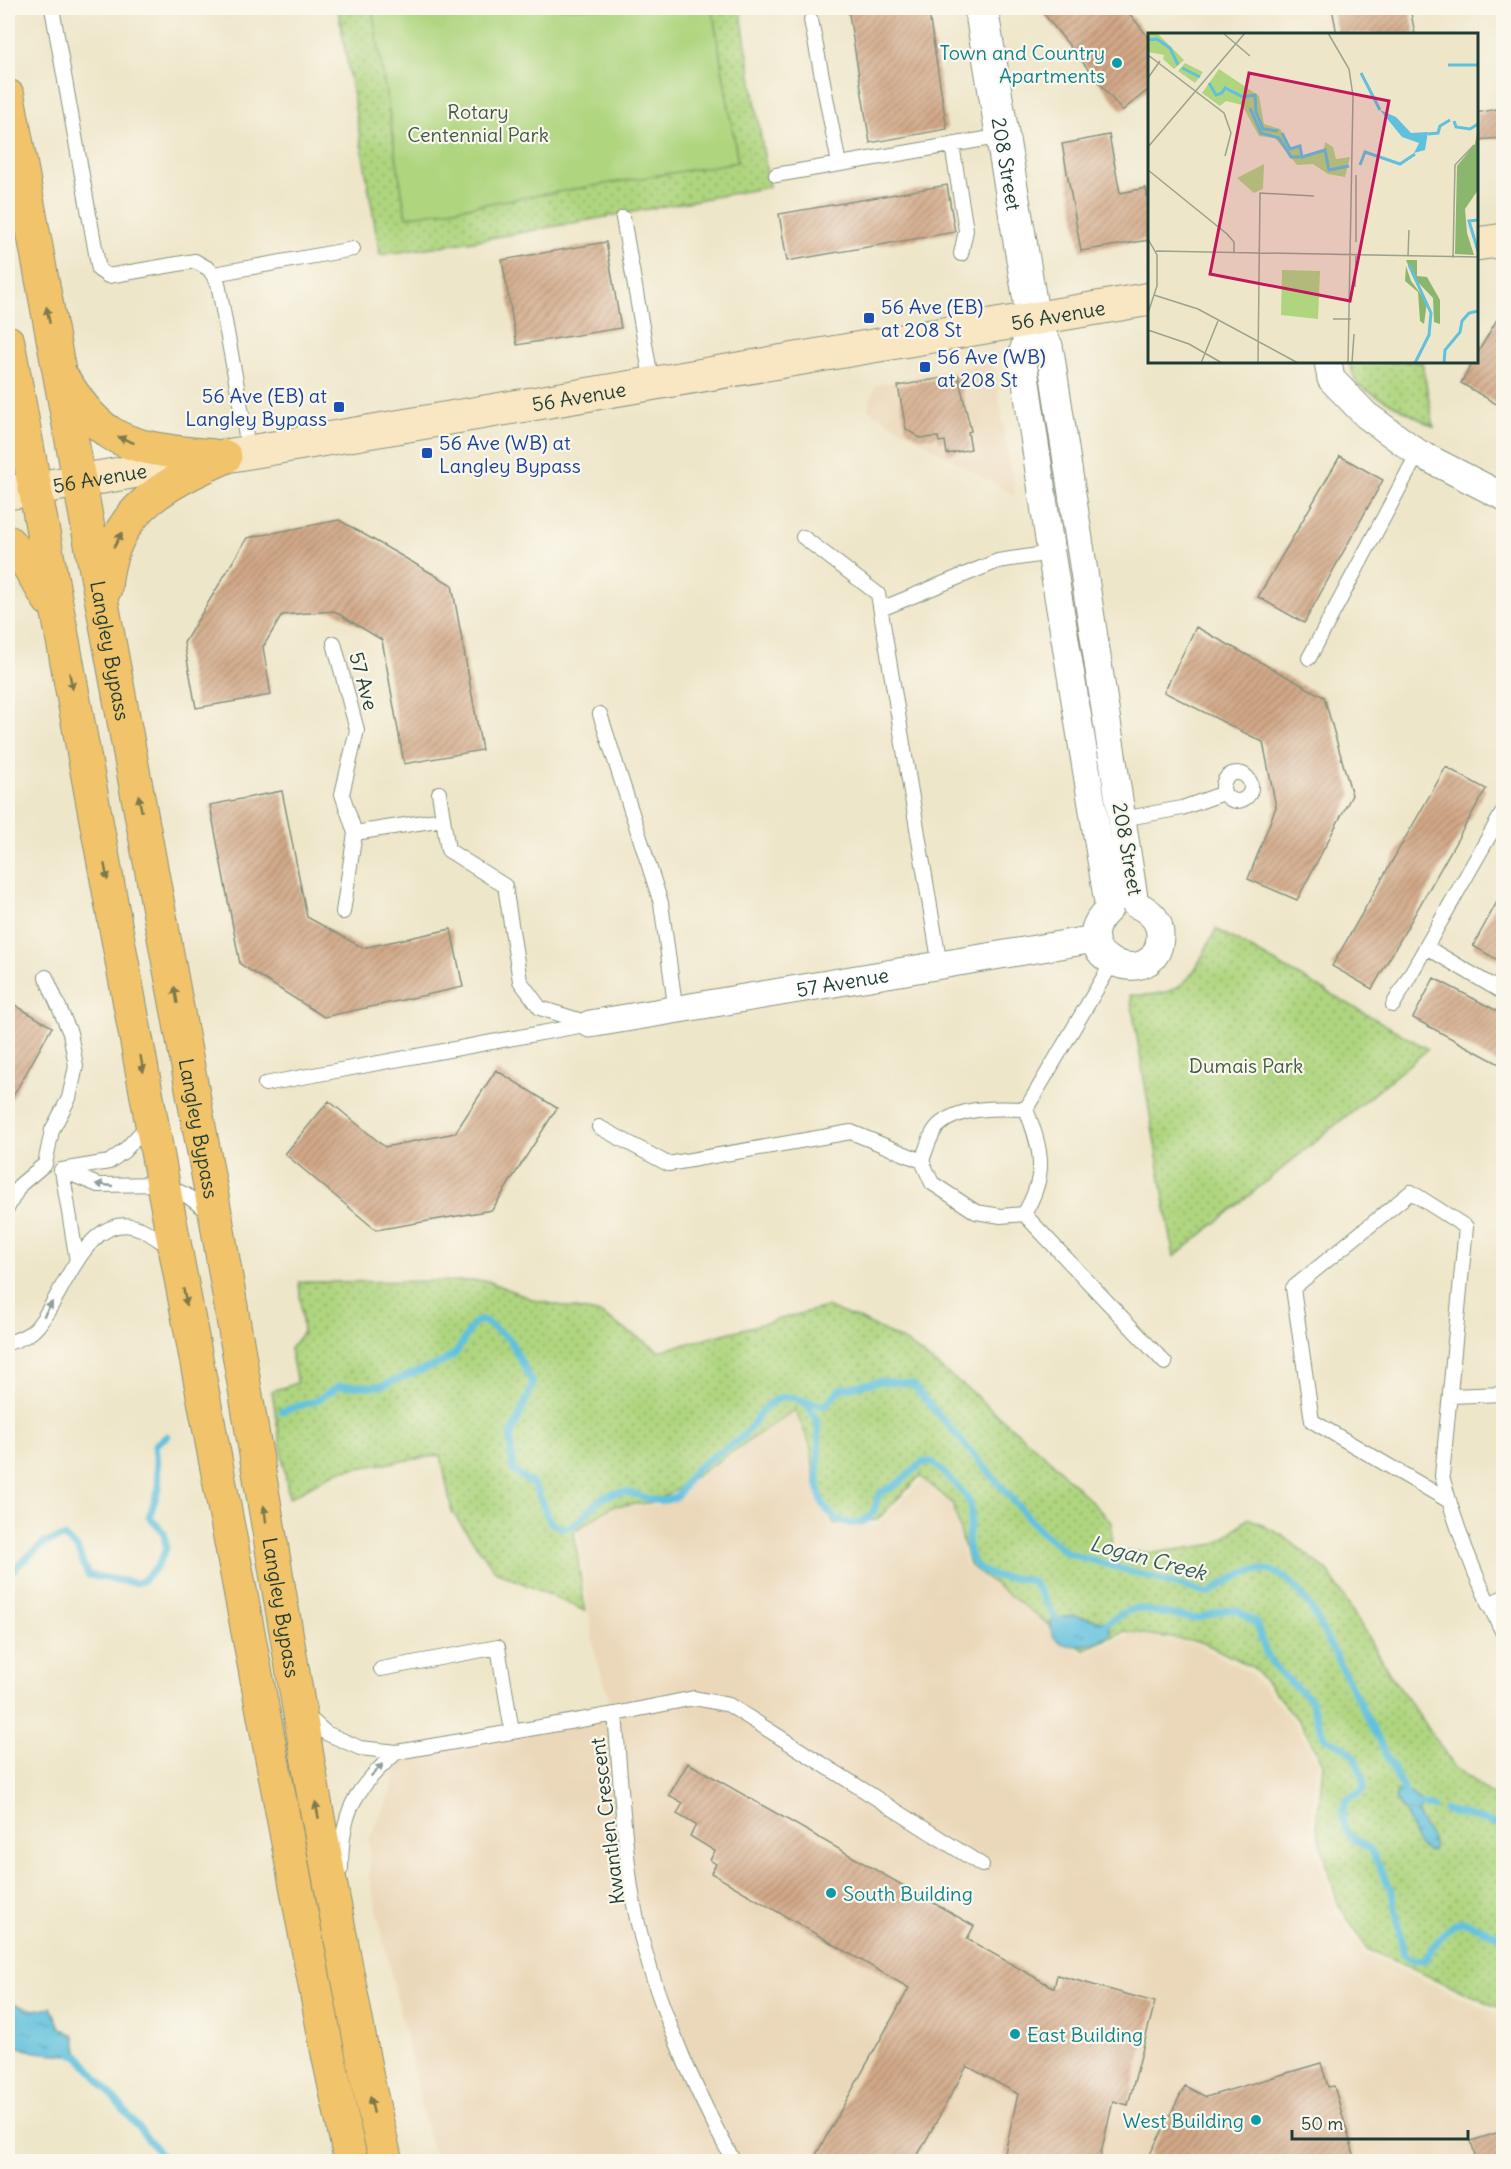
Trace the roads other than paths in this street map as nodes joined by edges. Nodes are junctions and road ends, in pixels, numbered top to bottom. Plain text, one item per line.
1 (51, 8) edge
2 (981, 8) edge
3 (811, 20) dead end
4 (8, 96) edge
5 (1003, 136) junction
6 (952, 145) junction
7 (839, 164) junction
8 (776, 175) dead end
9 (623, 218) dead end
10 (1503, 240) edge
11 (1478, 244) edge
12 (353, 249) dead end
13 (961, 254) dead end
14 (214, 274) junction
15 (1148, 299) edge
16 (1034, 319) junction
17 (8, 342) edge
18 (1328, 363) edge
19 (59, 373) junction
20 (652, 384) junction
21 (1418, 453) junction
22 (237, 455) junction
23 (79, 482) junction
24 (21, 491) edge
25 (1503, 497) edge
26 (803, 537) dead end
27 (8, 542) edge
28 (1051, 553) junction
29 (881, 609) junction
30 (103, 617) junction
31 (60, 623) junction
32 (334, 642) dead end
33 (1309, 658) dead end
34 (600, 714) dead end
35 (439, 793) dead end
36 (1224, 793) dead end
37 (1503, 810) edge
38 (443, 819) junction
39 (1122, 819) junction
40 (355, 833) junction
41 (343, 912) dead end
42 (1095, 939) junction
43 (1426, 947) junction
44 (1112, 963) junction
45 (940, 966) junction
46 (46, 977) dead end
47 (1503, 993) edge
48 (1394, 1005) dead end
49 (676, 1012) junction
50 (590, 1024) junction
51 (265, 1084) dead end
52 (1026, 1109) junction
53 (152, 1121) junction
54 (599, 1127) dead end
55 (922, 1161) junction
56 (45, 1164) junction
57 (62, 1170) junction
58 (163, 1184) junction
59 (8, 1207) edge
60 (1024, 1214) junction
61 (216, 1218) junction
62 (177, 1252) junction
63 (77, 1261) junction
64 (8, 1344) edge
65 (1165, 1363) dead end
66 (1503, 1394) edge
67 (1450, 1396) junction
68 (1449, 1501) junction
69 (1503, 1597) edge
70 (1488, 1604) junction
71 (1503, 1635) edge
72 (381, 1669) dead end
73 (298, 1707) junction
74 (615, 1714) junction
75 (512, 1732) junction
76 (397, 1752) junction
77 (982, 1864) dead end
78 (338, 1923) junction
79 (351, 2162) edge
80 (386, 2162) edge
81 (734, 2162) edge

1 - 14 lane
2 - 5 street, 208 Street
3 - 7 lane
19 -> 4 main road, Langley Bypass
5 - 6 lane
5 - 16 street, 208 Street
6 - 7 lane
6 - 13 lane
7 - 8 lane
9 - 20 lane
10 - 11 main road
12 - 14 lane
14 - 22 lane
15 - 16 main road, 56 Avenue
16 - 20 main road, 56 Avenue
16 - 28 street, 208 Street
16 - 39 street, 208 Street
17 - 24 main road, Langley Bypass
18 - 21 street
22 -> 19 main road
19 - 23 main road, Langley Bypass
20 - 22 main road, 56 Avenue
21 - 25 street
21 - 33 lane
22 - 23 main road, 56 Avenue
30 -> 22 main road
23 - 24 main road, 56 Avenue
23 - 30 main road, Langley Bypass
24 - 31 main road, Langley Bypass
26 - 29 lane
27 - 31 main road
28 - 29 lane
28 - 42 street, 208 Street
29 - 45 lane
61 -> 30 main road, Langley Bypass
31 -> 53 main road, Langley Bypass
32 - 40 lane, 57 Ave
34 - 49 lane
35 - 38 lane
36 - 39 lane
37 - 43 lane
38 - 40 lane
38 - 50 lane
39 - 44 street, 208 Street
40 - 41 lane, 57 Ave
42 - 44 street
42 - 45 street, 57 Avenue
43 - 47 lane
43 - 48 lane
44 - 52 lane
45 - 49 street, 57 Avenue
46 - 56 lane
49 - 50 street, 57 Avenue
50 - 51 lane
52 - 55 lane
52 - 60 lane
53 - 57 lane
53 - 58 main road, Langley Bypass
54 - 55 lane
55 - 60 lane
56 - 57 lane
56 - 59 lane
58 -> 57 lane
57 - 63 lane
58 - 61 lane
58 - 62 main road, Langley Bypass
60 - 65 lane
73 -> 61 main road, Langley Bypass
62 - 63 lane
62 -> 79 main road, Langley Bypass
64 -> 63 lane
66 - 67 lane
67 - 68 lane
67 - 68 lane
68 - 70 lane
69 - 70 lane
70 - 71 lane
72 - 75 lane
73 - 76 lane, Kwantlen Crescent
78 -> 73 main road, Langley Bypass
74 - 75 lane, Kwantlen Crescent
74 - 77 lane
74 - 81 lane, Kwantlen Crescent
75 - 76 lane, Kwantlen Crescent
78 -> 76 lane
80 -> 78 main road, Langley Bypass

